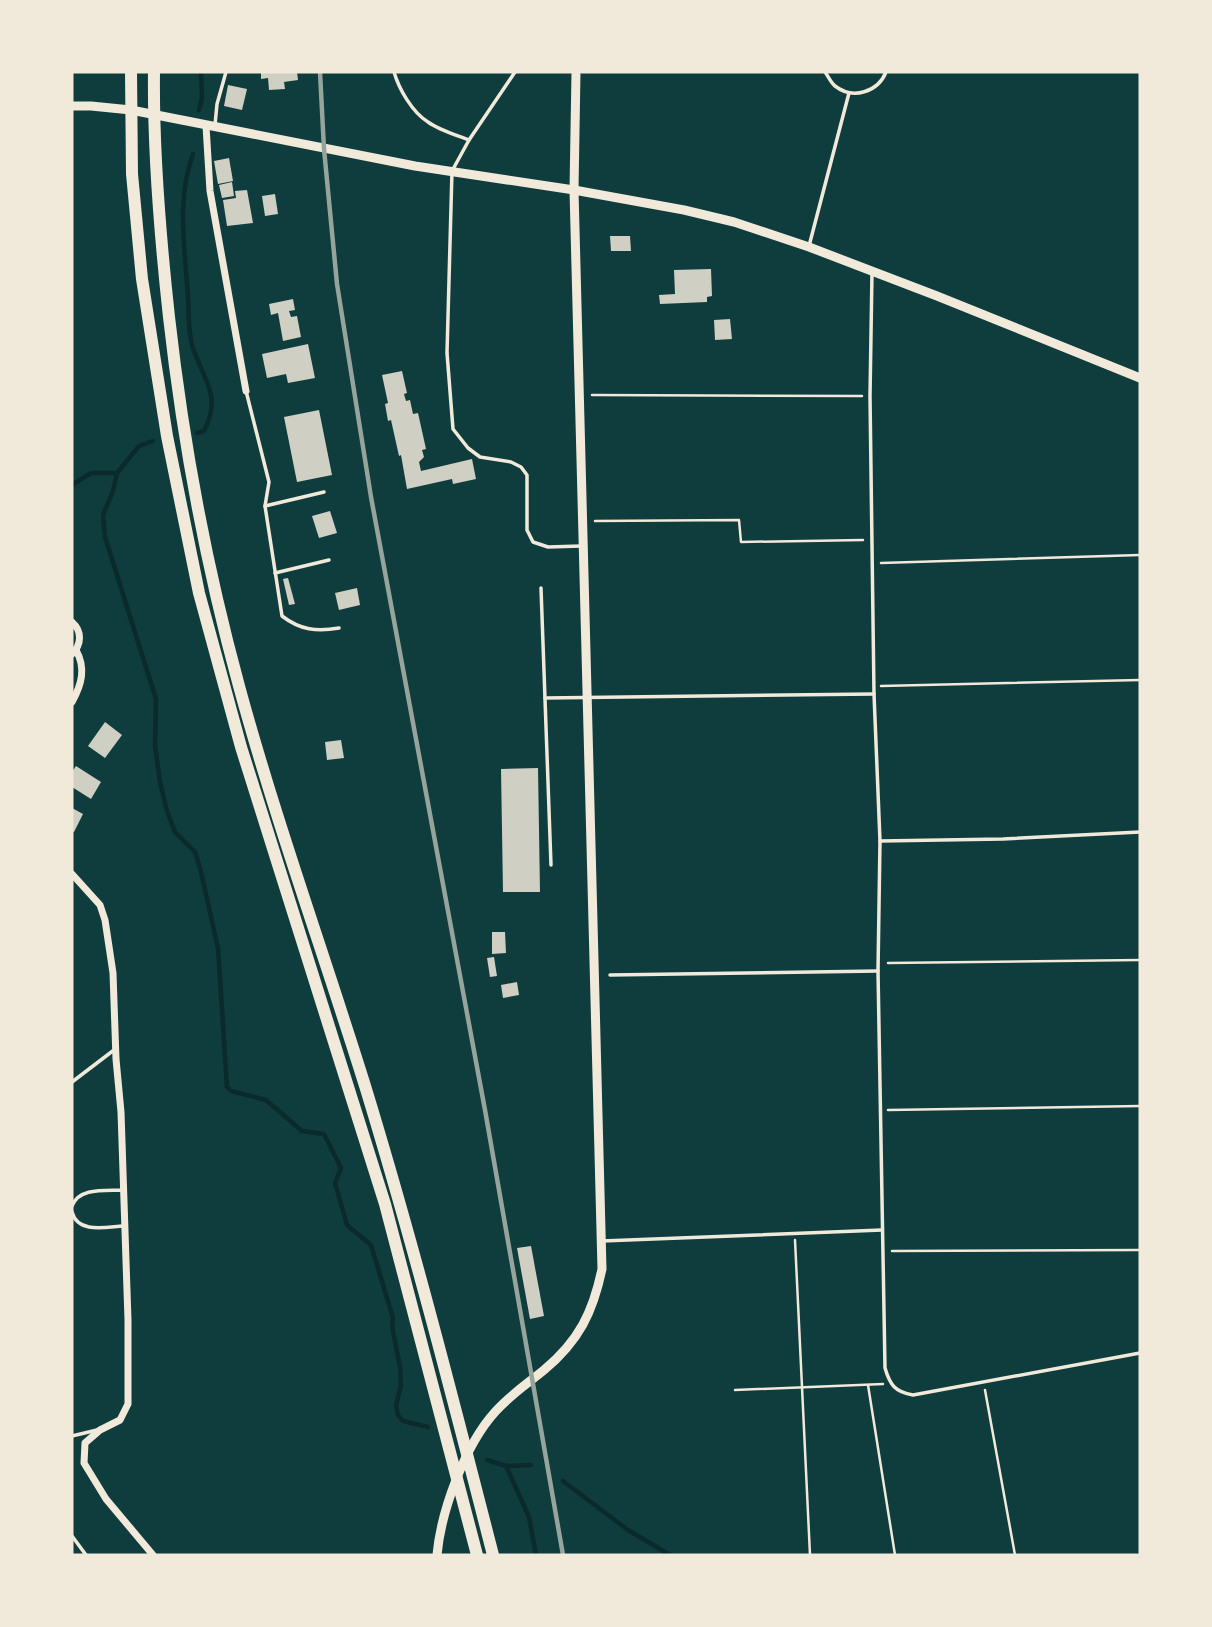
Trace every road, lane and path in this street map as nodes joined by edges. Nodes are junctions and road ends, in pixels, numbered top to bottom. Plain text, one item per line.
1 (131, 72) edge
2 (154, 72) edge
3 (226, 72) edge
4 (394, 72) edge
5 (515, 72) edge
6 (576, 72) edge
7 (825, 72) edge
8 (886, 72) edge
9 (849, 93) junction
10 (72, 106) edge
11 (131, 110) junction
12 (154, 115) junction
13 (210, 127) junction
14 (469, 140) junction
15 (453, 171) junction
16 (574, 190) junction
17 (809, 247) junction
18 (872, 271) junction
19 (1140, 378) edge
20 (246, 391) joint
21 (578, 396) junction
22 (870, 396) junction
23 (324, 492) dead end
24 (265, 506) junction
25 (582, 521) junction
26 (873, 540) junction
27 (583, 546) junction
28 (1140, 555) edge
29 (329, 560) dead end
30 (874, 563) junction
31 (275, 573) junction
32 (541, 588) dead end
33 (72, 621) edge
34 (339, 628) dead end
35 (74, 652) edge
36 (1140, 680) edge
37 (875, 686) junction
38 (874, 694) junction
39 (587, 696) junction
40 (545, 698) junction
41 (72, 702) edge
42 (1140, 832) edge
43 (880, 841) junction
44 (551, 864) dead end
45 (72, 874) edge
46 (1140, 960) edge
47 (878, 963) junction
48 (878, 971) junction
49 (610, 975) dead end
50 (115, 1049) junction
51 (72, 1082) edge
52 (1140, 1106) edge
53 (881, 1110) junction
54 (124, 1189) junction
55 (72, 1206) edge
56 (72, 1212) edge
57 (125, 1226) junction
58 (882, 1230) junction
59 (794, 1234) junction
60 (602, 1241) junction
61 (1140, 1250) edge
62 (884, 1251) junction
63 (1140, 1353) edge
64 (984, 1383) junction
65 (889, 1384) junction
66 (868, 1385) junction
67 (802, 1387) junction
68 (735, 1390) dead end
69 (100, 1430) junction
70 (72, 1436) edge
71 (468, 1456) junction
72 (458, 1480) junction
73 (72, 1536) edge
74 (86, 1555) edge
75 (153, 1555) edge
76 (437, 1555) edge
77 (477, 1555) edge
78 (493, 1555) edge
79 (810, 1555) edge
80 (895, 1555) edge
81 (1015, 1555) edge

1 - 11 highway
2 - 12 highway
3 - 13 lane
4 - 14 lane
5 - 14 lane
6 - 16 street
7 - 9 lane
8 - 9 lane
9 - 17 lane
10 - 11 street
11 - 12 street
11 - 72 highway
12 - 13 street
12 - 71 highway
13 - 15 street
13 - 20 street
14 - 15 lane
15 - 16 street
15 - 27 lane
16 - 17 street
16 - 21 street
17 - 18 street
18 - 19 street
18 - 22 lane
20 - 24 lane
21 - 22 path
21 - 25 street
22 - 26 lane
23 - 24 lane
24 - 31 lane
25 - 26 path
25 - 27 street
26 - 30 lane
27 - 39 street
28 - 30 path
29 - 31 lane
30 - 37 lane
31 - 34 lane
32 - 40 lane
33 - 35 street
35 - 41 street
36 - 37 path
37 - 38 lane
38 - 39 lane
38 - 43 lane
39 - 40 lane
39 - 60 street
40 - 44 lane
42 - 43 lane
43 - 47 lane
45 - 50 street
46 - 47 path
47 - 48 lane
48 - 49 lane
48 - 53 lane
50 - 51 lane
50 - 54 street
52 - 53 path
53 - 58 lane
54 - 55 lane
54 - 57 street
56 - 57 lane
57 - 69 street
58 - 59 lane
58 - 62 lane
59 - 60 lane
59 - 67 path
60 - 71 street
61 - 62 path
62 - 65 lane
63 - 64 lane
64 - 65 lane
64 - 81 path
65 - 66 path
66 - 67 path
66 - 80 path
67 - 68 path
67 - 79 path
69 - 70 lane
69 - 75 street
71 - 72 street
71 - 78 highway
72 - 76 street
72 - 77 highway
73 - 74 lane

